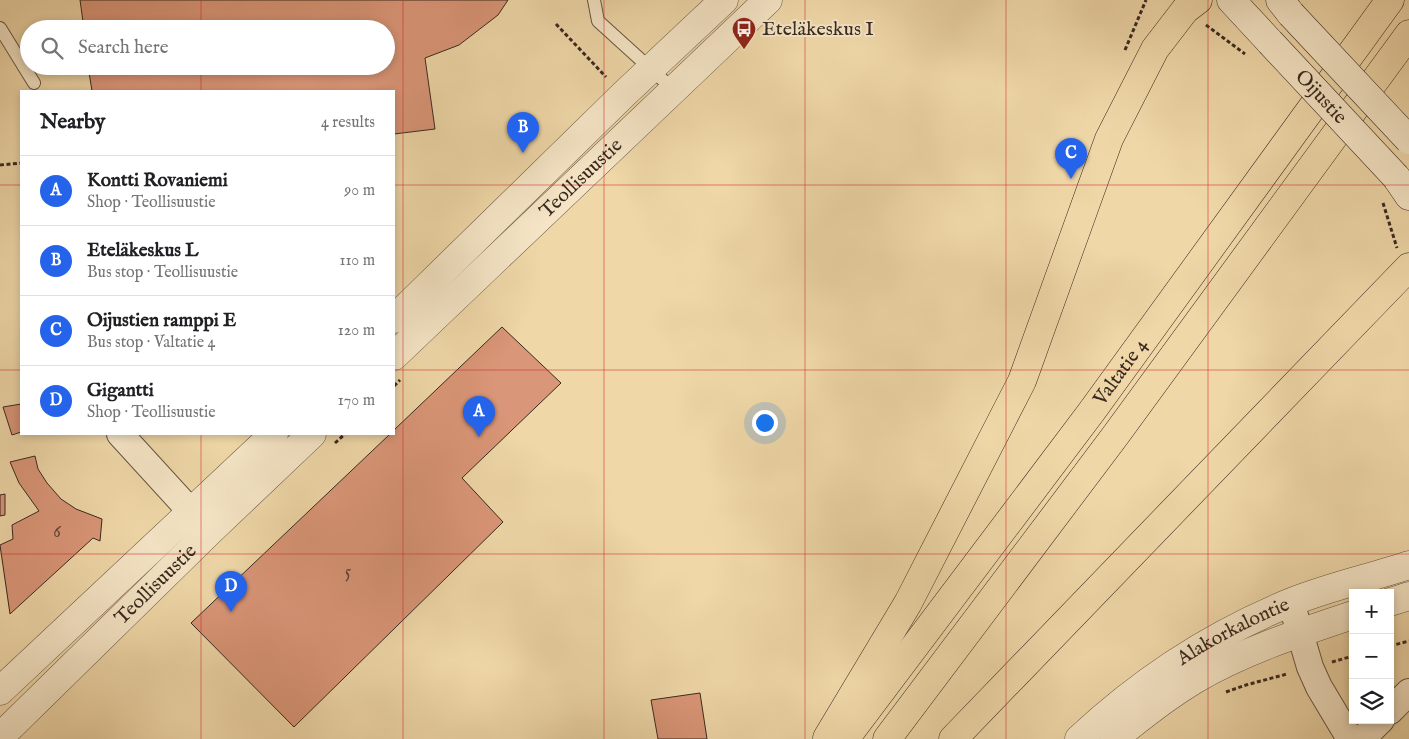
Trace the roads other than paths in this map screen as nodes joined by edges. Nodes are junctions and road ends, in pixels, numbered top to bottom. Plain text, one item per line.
1 (594, 0) edge
2 (724, 0) edge
3 (768, 0) edge
4 (1231, 0) edge
5 (1390, 0) edge
6 (1192, 5) edge
7 (1286, 7) edge
8 (0, 28) edge
9 (1409, 34) edge
10 (20, 60) edge
11 (651, 69) junction
12 (29, 75) edge
13 (34, 83) dead end
14 (674, 90) junction
15 (1409, 140) edge
16 (1395, 189) edge
17 (1407, 269) edge
18 (395, 318) edge
19 (395, 355) edge
20 (121, 435) edge
21 (273, 435) edge
22 (311, 435) edge
23 (200, 522) junction
24 (1409, 565) edge
25 (1409, 596) edge
26 (1394, 601) edge
27 (1291, 602) junction
28 (1349, 616) edge
29 (1299, 632) junction
30 (0, 691) edge
31 (1409, 692) edge
32 (1394, 707) edge
33 (1377, 724) edge
34 (0, 737) edge
35 (826, 739) edge
36 (845, 739) edge
37 (887, 739) edge
38 (953, 739) edge
39 (1079, 739) edge
40 (1114, 739) edge
41 (1350, 739) edge
42 (1362, 739) edge

1 - 11 lane
2 - 11 street, Teollisuustie
3 - 14 street, Teollisuustie
4 - 16 street, Oijustie, bridge
5 - 36 highway, Valtatie 4
6 - 35 highway
7 - 15 street, Oijustie, bridge
8 - 10 lane
9 - 37 highway, Valtatie 4
11 - 14 lane
11 - 18 street, Teollisuustie
12 - 13 lane
14 - 19 street, Teollisuustie
17 - 38 highway
20 - 23 street
21 - 23 street, Teollisuustie
22 - 23 street, Teollisuustie
23 - 30 street, Teollisuustie
23 - 34 street, Teollisuustie
24 - 27 street, Alakorkalontie
25 - 26 street
27 - 29 street
27 - 39 street, Alakorkalontie
28 - 29 street, Alakorkalontie
29 - 40 street, Alakorkalontie
29 - 41 street
31 - 32 street
33 - 42 street

